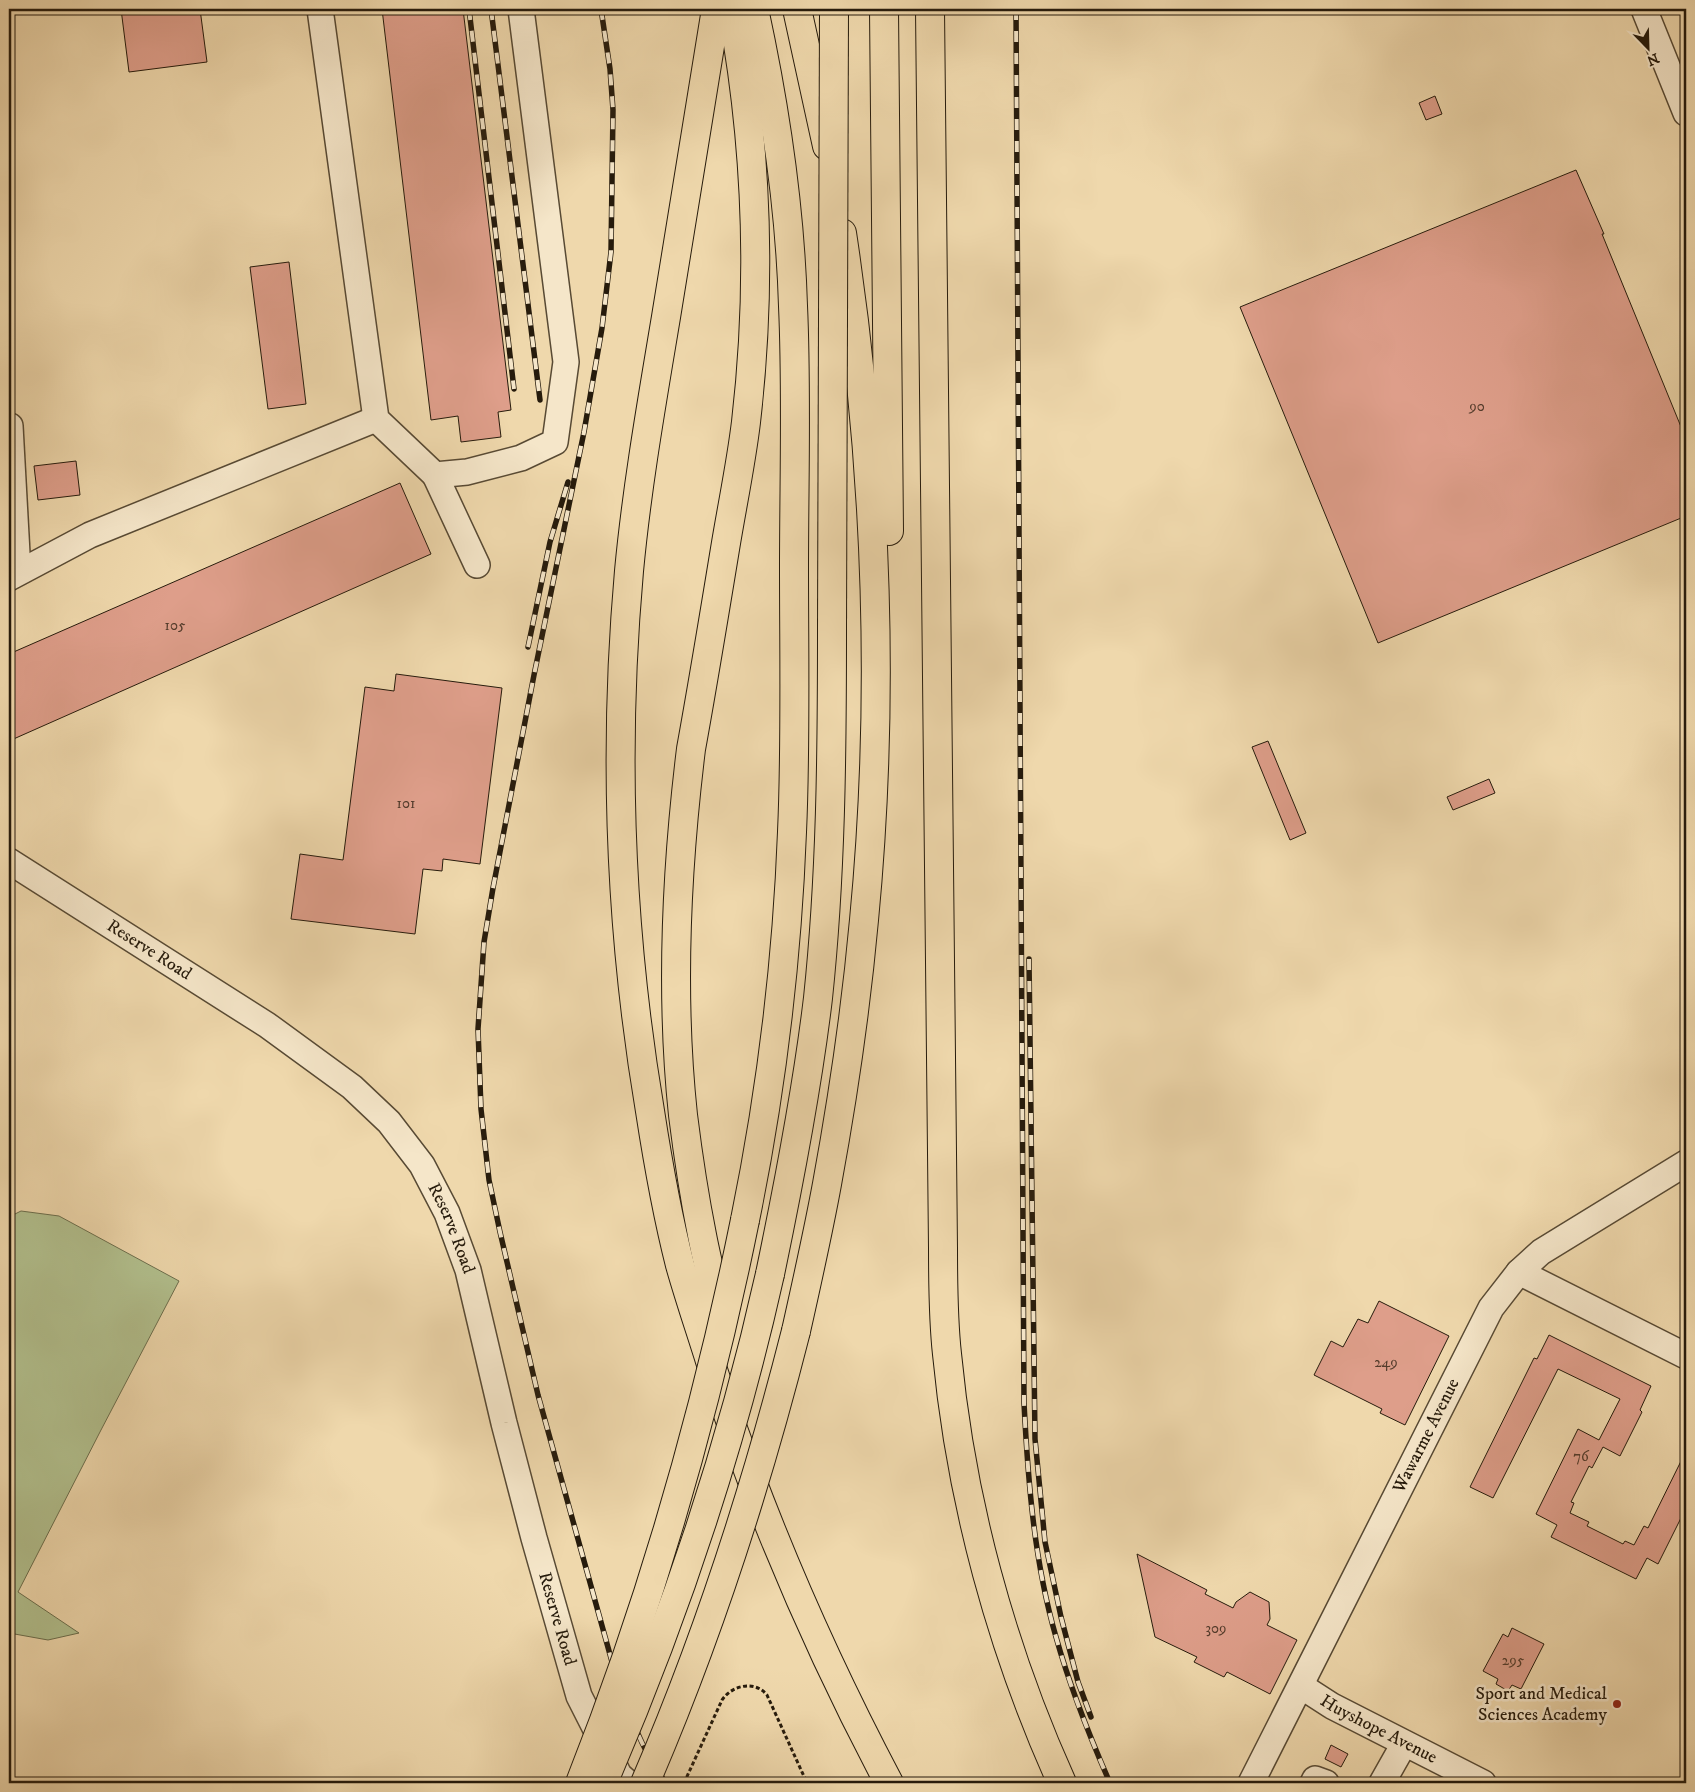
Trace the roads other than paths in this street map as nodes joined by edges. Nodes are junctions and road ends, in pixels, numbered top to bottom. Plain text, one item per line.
1 (320, 9) edge
2 (521, 9) edge
3 (716, 9) edge
4 (732, 9) edge
5 (754, 9) edge
6 (797, 9) edge
7 (834, 9) edge
8 (884, 9) edge
9 (930, 9) edge
10 (1644, 9) edge
11 (1679, 73) edge
12 (1686, 113) edge
13 (376, 419) junction
14 (10, 426) edge
15 (435, 475) junction
16 (477, 565) dead end
17 (14, 575) edge
18 (9, 861) edge
19 (854, 1014) junction
20 (1686, 1163) edge
21 (1519, 1272) junction
22 (1686, 1356) edge
23 (716, 1380) junction
24 (1301, 1686) junction
25 (1404, 1744) junction
26 (580, 1783) edge
27 (603, 1783) edge
28 (628, 1783) edge
29 (645, 1783) edge
30 (889, 1783) edge
31 (1062, 1783) edge
32 (1251, 1783) edge
33 (1313, 1783) edge
34 (1326, 1783) edge
35 (1382, 1783) edge
36 (1483, 1783) edge

1 - 13 street
2 - 15 street
3 - 23 highway, bridge
4 - 23 highway, bridge
5 - 26 highway, bridge
6 - 19 highway
7 - 27 highway, bridge
8 - 19 highway
9 - 31 highway
10 - 11 street
11 - 12 street
13 - 15 street
13 - 17 street
14 - 17 street
15 - 16 street
18 - 28 street, Reserve Road
19 - 29 highway, bridge
20 - 21 street, Wawarme Avenue
21 - 22 street
21 - 24 street, Wawarme Avenue
23 - 30 highway, bridge
24 - 25 street, Huyshope Avenue
24 - 32 street, Wawarme Avenue
25 - 35 street
25 - 36 street, Huyshope Avenue
33 - 34 street

